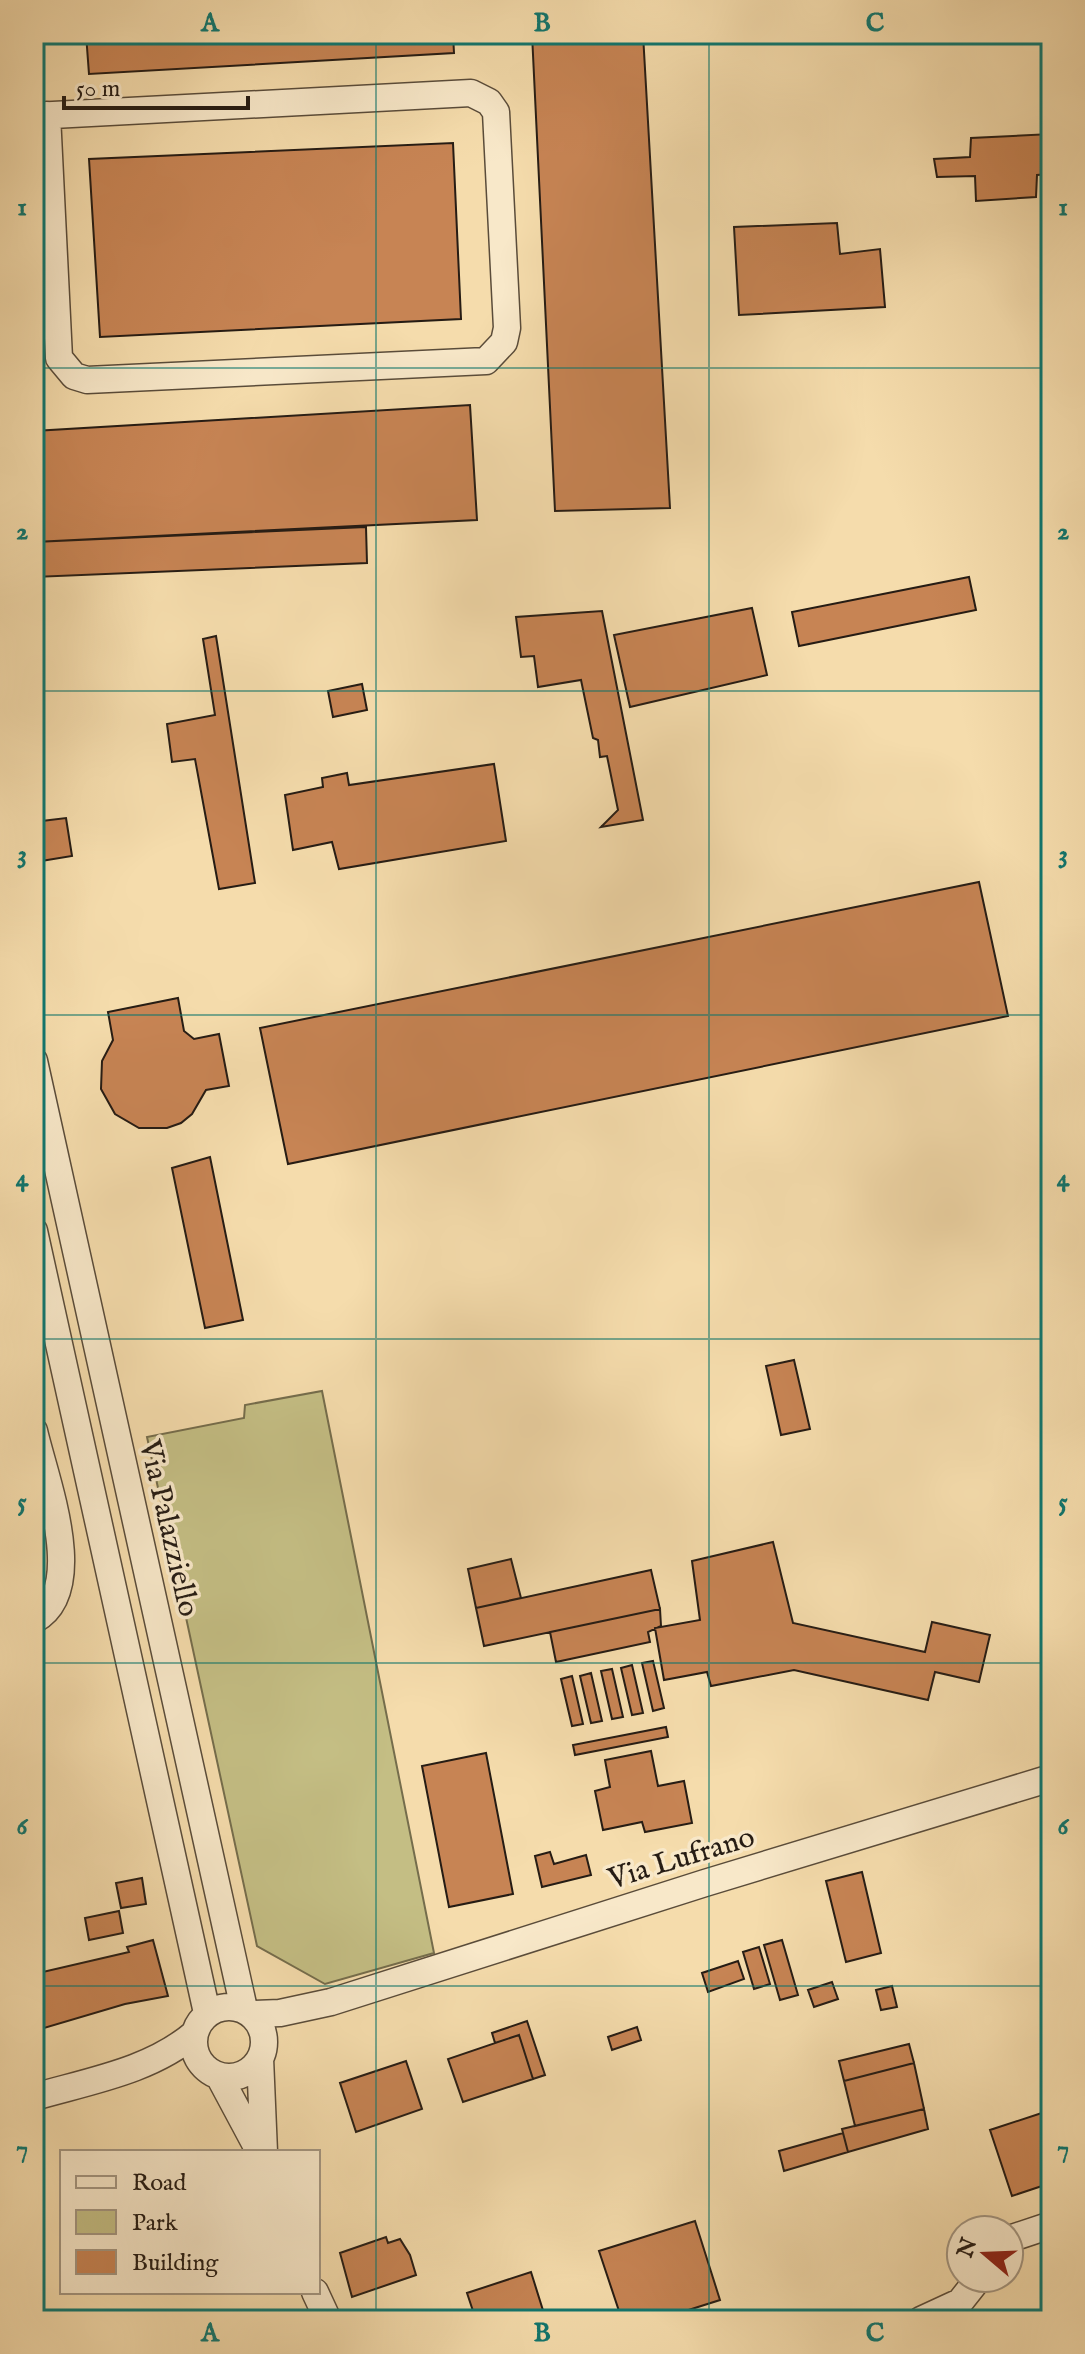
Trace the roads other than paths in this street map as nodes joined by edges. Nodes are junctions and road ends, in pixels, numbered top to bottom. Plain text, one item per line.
1 (41, 115) edge
2 (34, 1061) edge
3 (34, 1231) edge
4 (34, 1431) edge
5 (34, 1620) edge
6 (1051, 1778) edge
7 (331, 2002) junction
8 (247, 2011) junction
9 (201, 2023) junction
10 (262, 2051) junction
11 (138, 2066) junction
12 (211, 2071) junction
13 (34, 2097) edge
14 (261, 2150) edge
15 (262, 2150) edge
16 (1051, 2225) edge
17 (1025, 2234) edge
18 (316, 2294) edge
19 (966, 2294) edge
20 (328, 2320) edge
21 (921, 2320) edge

1 - 1 street
2 - 8 street, Via Palazziello
3 - 9 street
4 - 5 street
6 - 7 street, Via Lufrano
7 - 8 street, Via Lufrano
7 - 10 street, Via Lufrano
8 - 9 street
8 - 10 street
9 - 11 street
9 - 12 street
10 - 12 street
10 - 15 street
11 - 12 street
11 - 13 street
12 - 14 street
16 - 17 street
18 - 20 street
19 - 21 street

